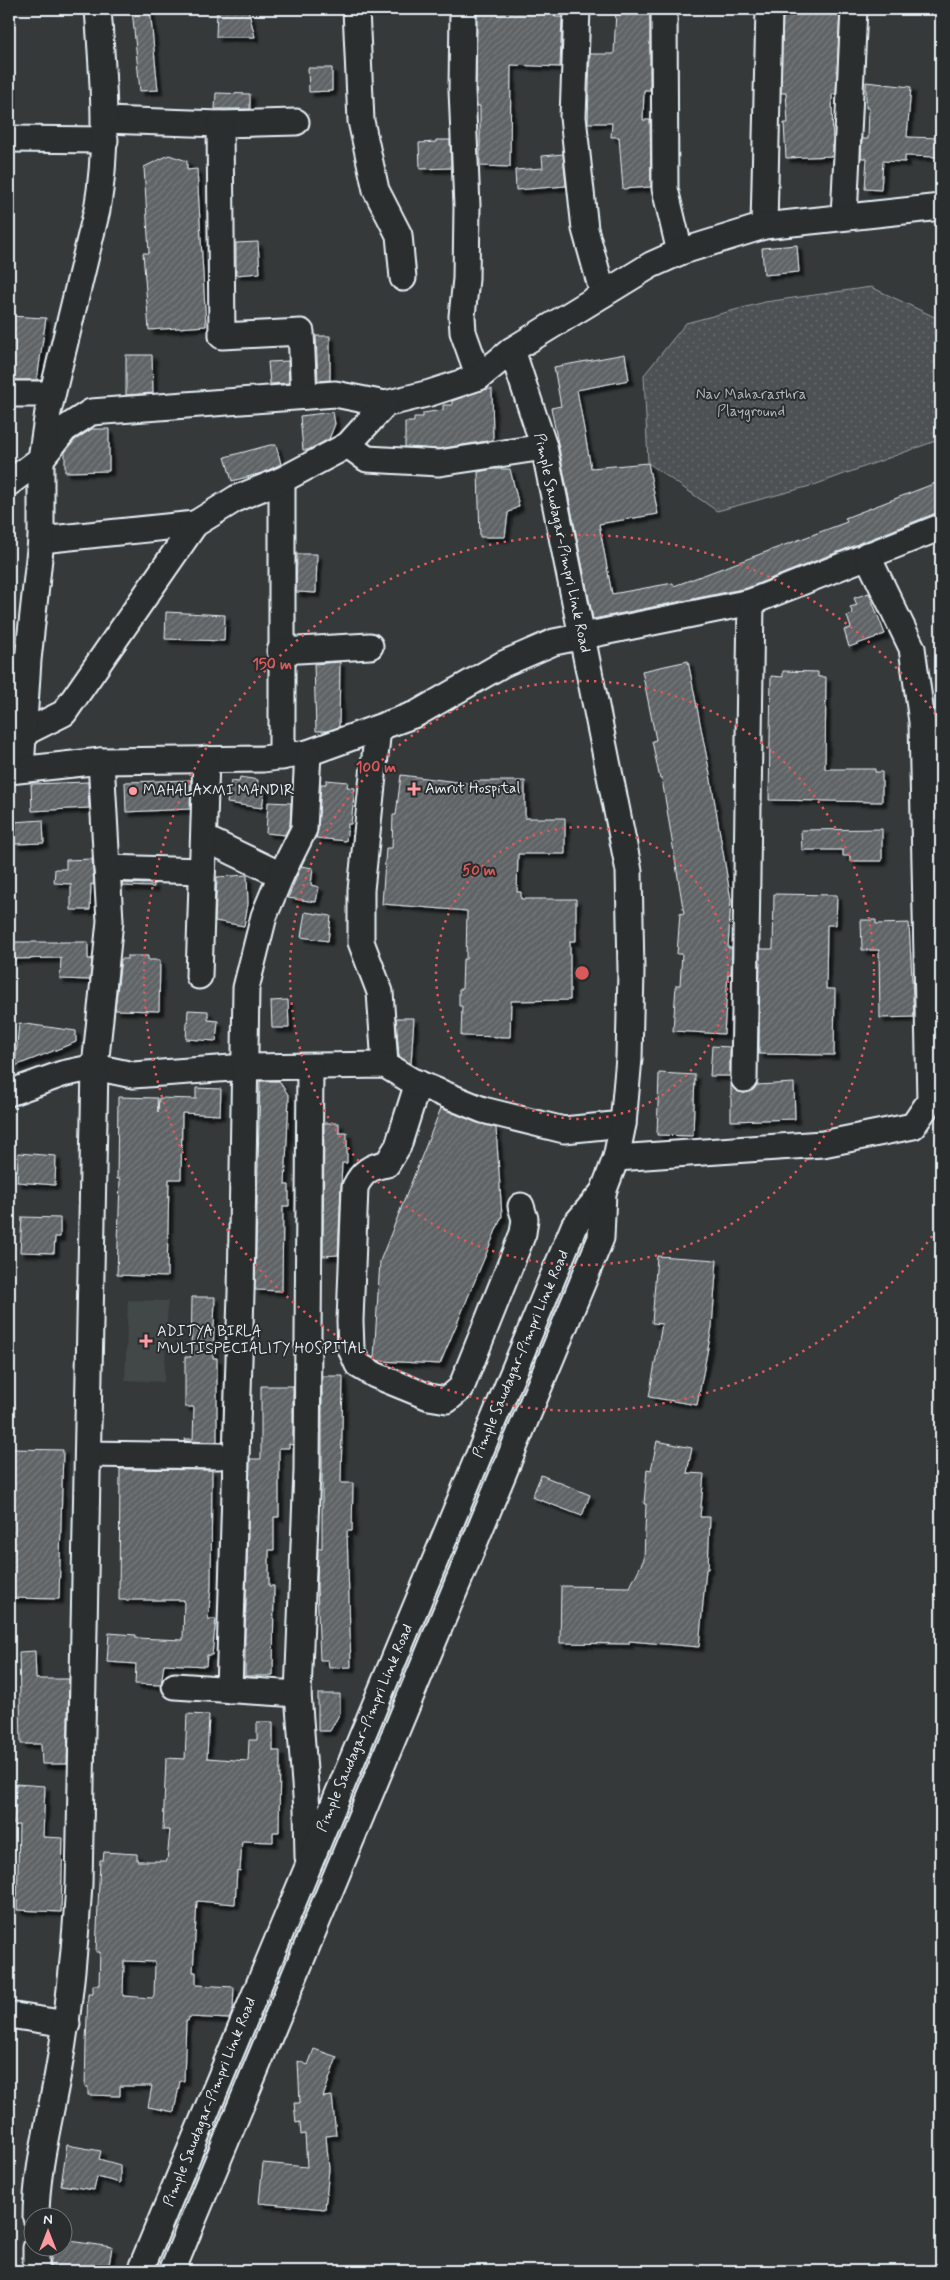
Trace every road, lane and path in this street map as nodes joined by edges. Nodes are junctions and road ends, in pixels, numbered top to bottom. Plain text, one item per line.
1 (98, 9) edge
2 (356, 9) edge
3 (463, 9) edge
4 (577, 9) edge
5 (664, 9) edge
6 (769, 9) edge
7 (854, 9) edge
8 (296, 122) dead end
9 (220, 124) junction
10 (105, 130) junction
11 (9, 139) edge
12 (941, 207) edge
13 (844, 218) junction
14 (764, 226) junction
15 (680, 252) junction
16 (403, 278) dead end
17 (603, 294) junction
18 (512, 350) junction
19 (478, 377) junction
20 (9, 394) edge
21 (52, 394) junction
22 (304, 396) junction
23 (385, 404) junction
24 (348, 446) junction
25 (544, 447) junction
26 (41, 459) junction
27 (282, 480) junction
28 (9, 483) edge
29 (195, 524) junction
30 (941, 527) edge
31 (41, 540) junction
32 (867, 555) junction
33 (751, 602) junction
34 (581, 636) junction
35 (370, 646) dead end
36 (280, 651) junction
37 (18, 659) edge
38 (378, 728) junction
39 (24, 733) junction
40 (308, 753) junction
41 (282, 756) junction
42 (206, 760) junction
43 (102, 761) junction
44 (15, 769) edge
45 (204, 838) junction
46 (107, 868) junction
47 (202, 871) junction
48 (281, 875) junction
49 (199, 976) dead end
50 (385, 1065) junction
51 (95, 1067) junction
52 (246, 1067) junction
53 (310, 1068) junction
54 (744, 1079) dead end
55 (418, 1084) junction
56 (9, 1093) edge
57 (622, 1124) junction
58 (616, 1158) junction
59 (603, 1192) junction
60 (521, 1206) dead end
61 (88, 1454) junction
62 (219, 1456) dead end
63 (175, 1686) dead end
64 (229, 1690) junction
65 (298, 1694) junction
66 (308, 1865) junction
67 (335, 1876) junction
68 (9, 2015) edge
69 (67, 2024) junction
70 (37, 2208) edge
71 (36, 2258) edge
72 (36, 2271) edge
73 (140, 2271) edge
74 (172, 2271) edge

1 - 10 street
2 - 16 street
3 - 19 street
4 - 17 street
5 - 15 street
6 - 14 street
7 - 13 street
8 - 9 street
9 - 10 street
9 - 22 street
10 - 11 street
10 - 21 street
12 - 13 street
13 - 14 street
14 - 15 street
15 - 17 street
17 - 18 street
18 - 19 street
18 - 25 street, Pimple Saudagar-Pimpri Link Road
19 - 23 street
20 - 21 street
21 - 26 street
22 - 23 street
22 - 26 street
23 - 24 street
24 - 25 street
24 - 27 street
25 - 34 street, Pimple Saudagar-Pimpri Link Road
26 - 28 street
26 - 31 street
27 - 29 street
27 - 36 street
29 - 31 street
29 - 39 street
30 - 32 street
31 - 37 street
32 - 33 street
32 - 58 street
33 - 34 street
33 - 54 street
34 - 38 street
34 - 57 street, Pimple Saudagar-Pimpri Link Road
35 - 36 street
36 - 41 street
37 - 39 street
38 - 40 street
38 - 50 street
39 - 44 street
40 - 41 street
40 - 48 street
41 - 42 street
42 - 43 street
42 - 45 street
43 - 44 street
43 - 46 street
45 - 47 street
45 - 48 street
46 - 47 street
46 - 51 street
47 - 49 street
48 - 52 street
50 - 53 street
50 - 55 street
51 - 52 street
51 - 56 street
51 - 61 street
52 - 53 street
52 - 64 street
53 - 65 street
55 - 57 street
55 - 60 street
57 - 58 street, Pimple Saudagar-Pimpri Link Road
58 - 59 street, Pimple Saudagar-Pimpri Link Road
59 - 66 street, Pimple Saudagar-Pimpri Link Road
59 - 67 street, Pimple Saudagar-Pimpri Link Road
61 - 62 street
61 - 69 street
63 - 64 street
64 - 65 street
65 - 66 street
66 - 67 street
66 - 73 street, Pimple Saudagar-Pimpri Link Road
67 - 74 street, Pimple Saudagar-Pimpri Link Road
68 - 69 street
69 - 70 street
71 - 72 street

